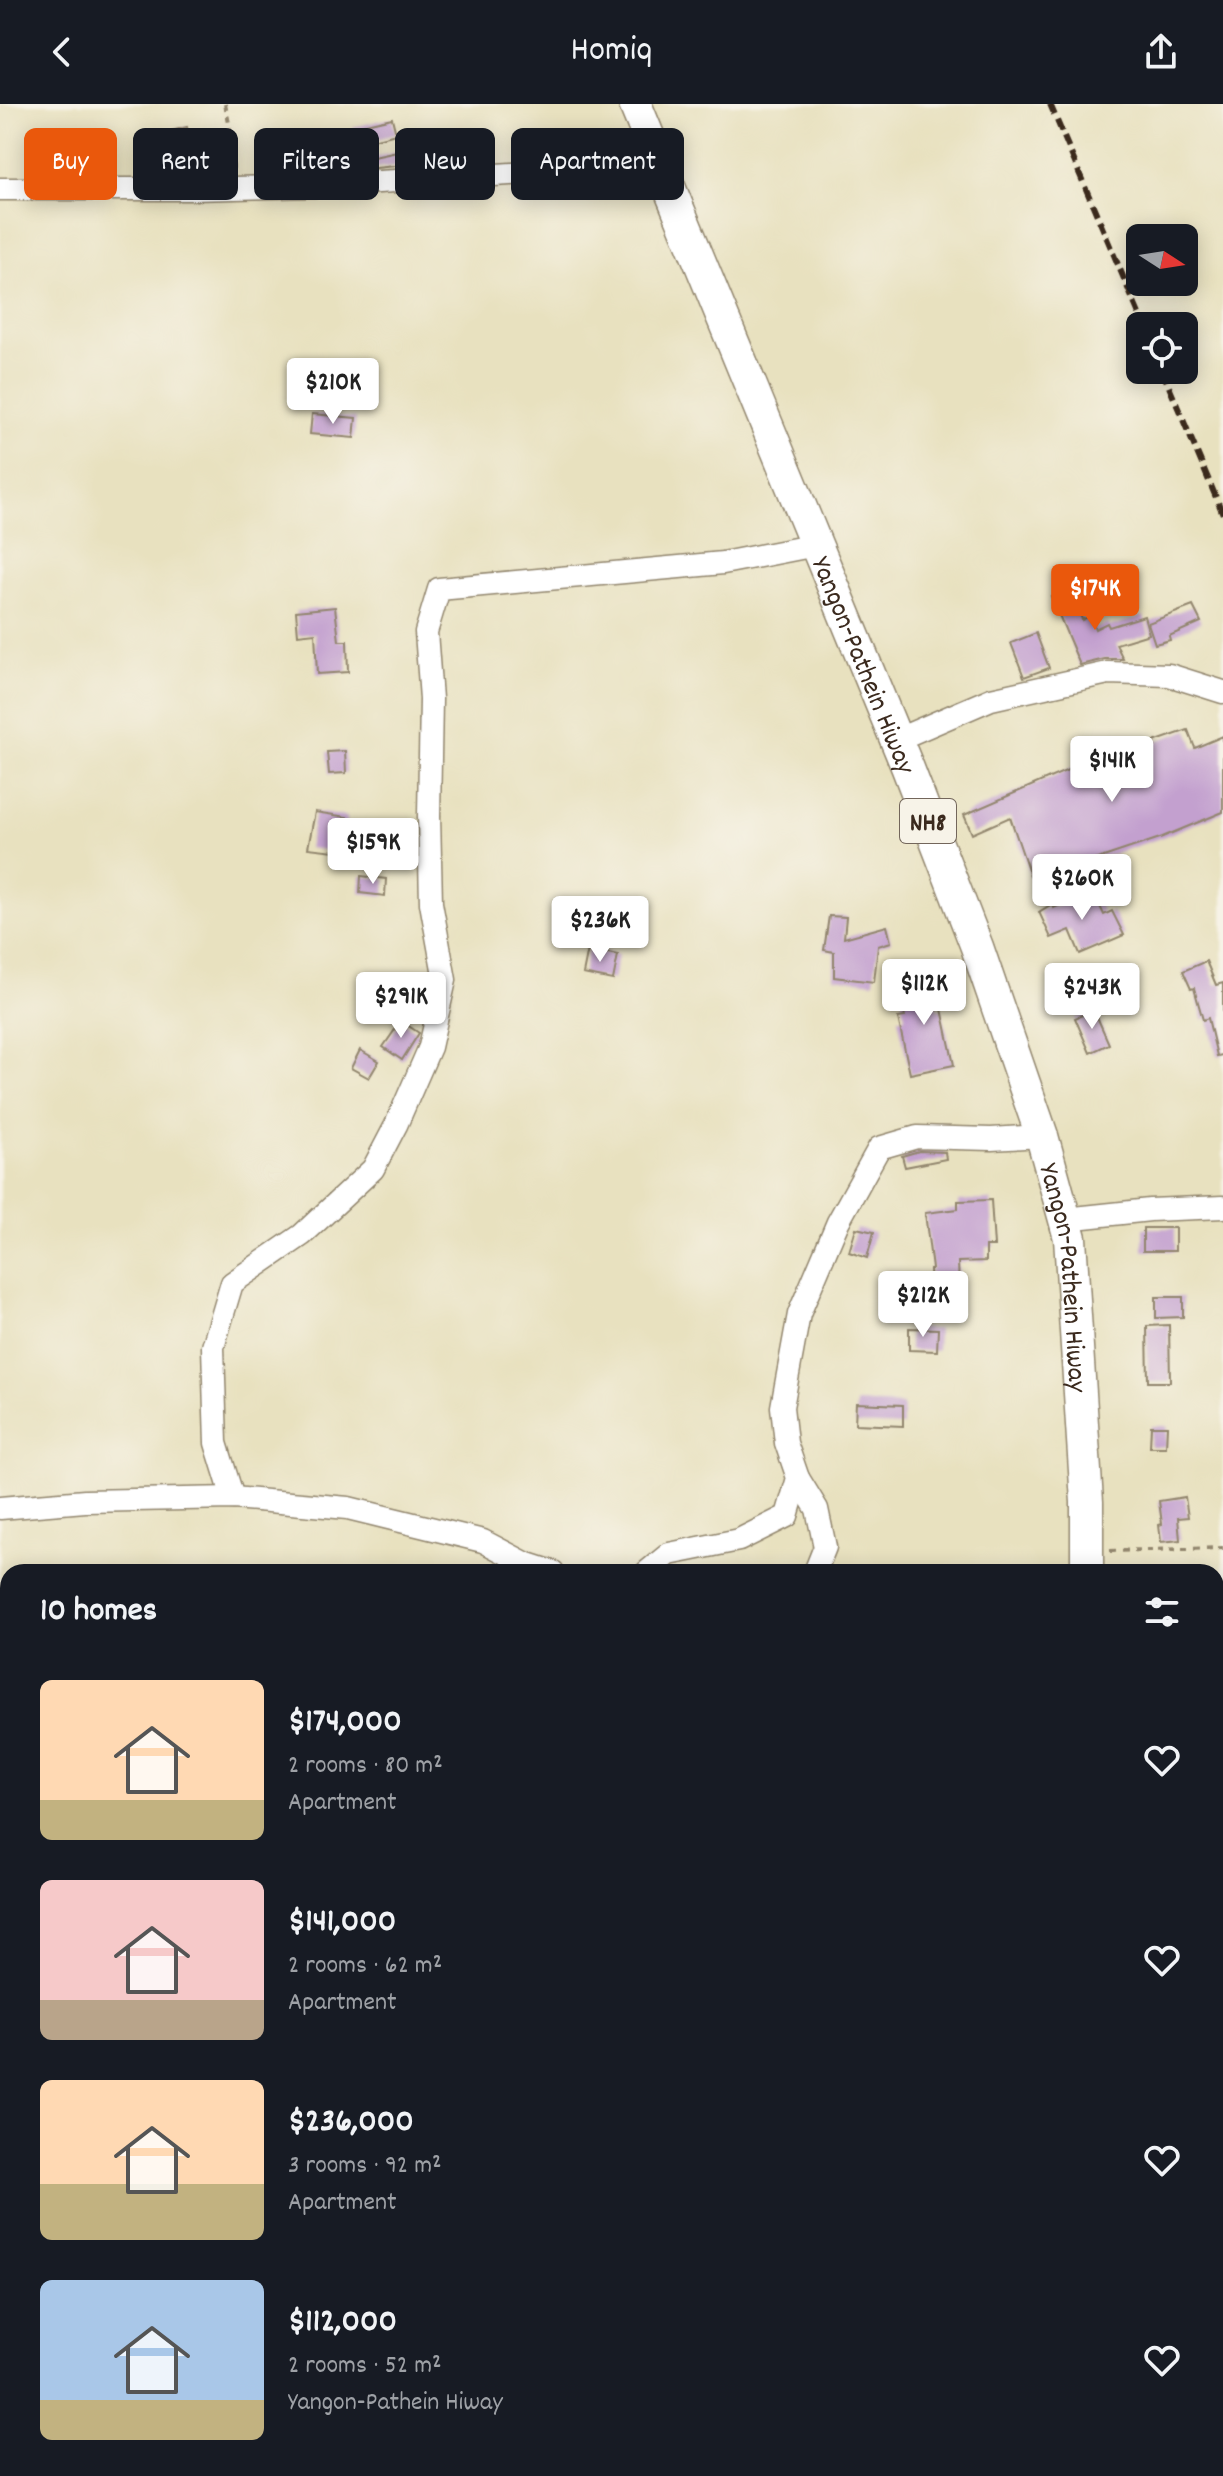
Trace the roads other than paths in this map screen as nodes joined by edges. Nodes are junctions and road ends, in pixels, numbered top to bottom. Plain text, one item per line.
1 (635, 104) edge
2 (645, 128) edge
3 (511, 174) edge
4 (0, 189) edge
5 (674, 200) edge
6 (816, 545) junction
7 (1223, 692) edge
8 (896, 740) junction
9 (1042, 1136) junction
10 (1223, 1207) edge
11 (1065, 1219) junction
12 (798, 1478) junction
13 (233, 1498) junction
14 (0, 1508) edge
15 (1087, 1562) edge
16 (528, 1564) edge
17 (657, 1564) edge
18 (818, 1564) edge

1 - 2 highway, Yangon-Pathein Hiway / NH8
3 - 4 street
5 - 6 highway, Yangon-Pathein Hiway / NH8
6 - 8 highway, Yangon-Pathein Hiway / NH8
6 - 13 street
7 - 8 street
8 - 9 highway, Yangon-Pathein Hiway / NH8
9 - 11 highway, Yangon-Pathein Hiway / NH8
9 - 12 street
10 - 11 street
11 - 15 highway, Yangon-Pathein Hiway / NH8
12 - 17 street
12 - 18 street
13 - 14 street
13 - 16 street

